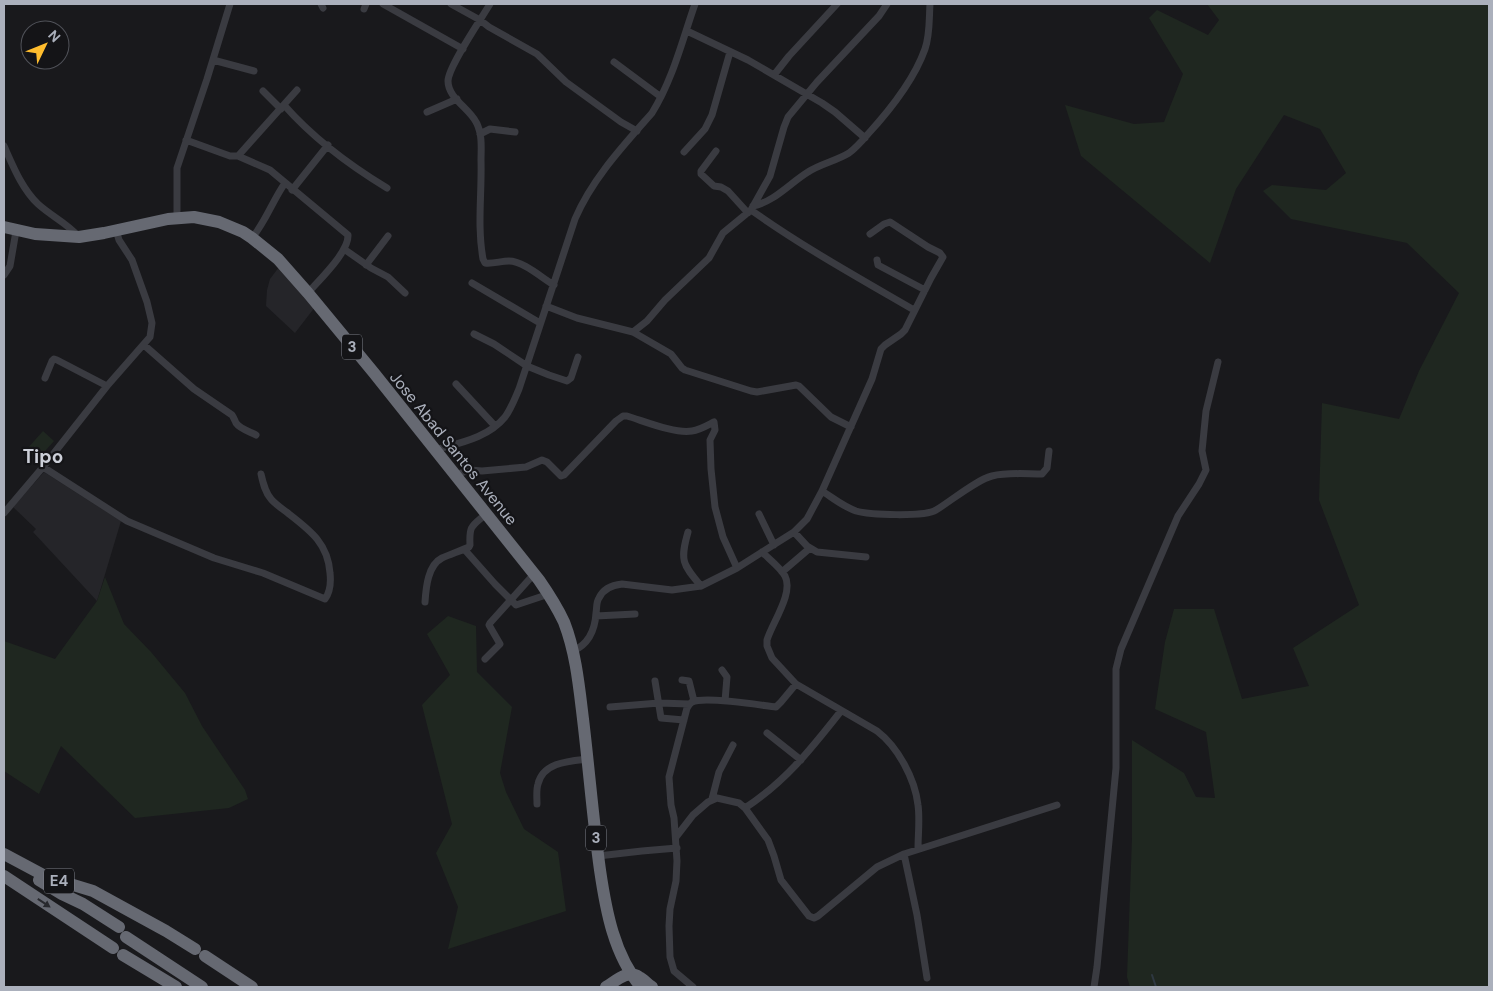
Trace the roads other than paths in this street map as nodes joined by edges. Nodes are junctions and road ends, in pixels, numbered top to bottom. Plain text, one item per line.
1 (230, 4) edge
2 (383, 4) edge
3 (451, 4) edge
4 (490, 4) edge
5 (695, 4) edge
6 (837, 4) edge
7 (887, 4) edge
8 (930, 4) edge
9 (480, 20) junction
10 (687, 31) junction
11 (462, 49) junction
12 (730, 52) junction
13 (212, 60) junction
14 (614, 62) dead end
15 (254, 71) dead end
16 (774, 75) junction
17 (297, 90) dead end
18 (263, 91) dead end
19 (807, 94) junction
20 (661, 97) junction
21 (457, 99) junction
22 (282, 107) junction
23 (427, 112) dead end
24 (637, 131) junction
25 (515, 132) dead end
26 (480, 134) junction
27 (865, 138) junction
28 (186, 140) junction
29 (4, 146) edge
30 (328, 146) junction
31 (716, 151) dead end
32 (684, 152) dead end
33 (238, 156) junction
34 (285, 183) junction
35 (387, 188) dead end
36 (292, 190) junction
37 (751, 209) junction
38 (177, 218) junction
39 (10, 229) edge
40 (116, 230) junction
41 (870, 234) dead end
42 (388, 236) dead end
43 (79, 237) junction
44 (252, 238) junction
45 (344, 249) junction
46 (877, 260) dead end
47 (366, 265) junction
48 (4, 275) edge
49 (472, 283) dead end
50 (554, 285) junction
51 (925, 290) junction
52 (405, 292) dead end
53 (308, 293) junction
54 (546, 306) junction
55 (914, 310) junction
56 (540, 323) junction
57 (633, 332) junction
58 (474, 334) dead end
59 (144, 345) junction
60 (578, 357) dead end
61 (1218, 362) dead end
62 (527, 366) junction
63 (45, 378) dead end
64 (456, 384) dead end
65 (107, 386) junction
66 (495, 426) junction
67 (851, 427) junction
68 (256, 435) dead end
69 (435, 450) junction
70 (1049, 451) dead end
71 (43, 467) junction
72 (261, 474) dead end
73 (455, 475) junction
74 (822, 492) junction
75 (4, 514) edge
76 (486, 514) junction
77 (759, 514) dead end
78 (688, 532) dead end
79 (794, 532) junction
80 (774, 545) junction
81 (810, 548) junction
82 (464, 549) junction
83 (762, 552) junction
84 (866, 557) dead end
85 (737, 568) junction
86 (782, 572) junction
87 (534, 574) junction
88 (702, 586) junction
89 (549, 594) junction
90 (510, 599) junction
91 (425, 602) dead end
92 (635, 614) dead end
93 (596, 616) junction
94 (573, 652) junction
95 (485, 659) dead end
96 (722, 670) dead end
97 (682, 680) dead end
98 (655, 681) dead end
99 (796, 684) junction
100 (725, 701) junction
101 (659, 703) junction
102 (691, 703) junction
103 (610, 707) dead end
104 (841, 711) junction
105 (684, 720) junction
106 (767, 733) dead end
107 (733, 745) dead end
108 (588, 759) junction
109 (801, 760) junction
110 (712, 799) junction
111 (537, 804) dead end
112 (1058, 805) dead end
113 (745, 808) junction
114 (676, 838) junction
115 (677, 848) junction
116 (918, 849) junction
117 (904, 854) junction
118 (4, 855) edge
119 (598, 856) junction
120 (4, 862) edge
121 (4, 876) edge
122 (122, 932) junction
123 (623, 957) junction
124 (631, 974) junction
125 (927, 978) dead end
126 (176, 987) edge
127 (202, 987) edge
128 (252, 987) edge
129 (605, 987) edge
130 (619, 987) edge
131 (641, 987) edge
132 (652, 987) edge
133 (693, 987) edge
134 (1094, 987) edge

1 - 13 street
2 - 11 street
3 - 9 street
4 - 9 street
5 - 10 street
6 - 16 street
7 - 19 street
8 - 27 street
9 - 11 street
9 - 24 street
10 - 12 street
10 - 20 street
11 - 21 street
12 - 16 street
12 - 32 street
13 - 15 street
13 - 28 street
14 - 20 street
16 - 19 street
17 - 22 street
18 - 22 street
19 - 27 street
19 - 37 street
20 - 24 street
21 - 23 street
21 - 26 street
22 - 30 street
22 - 33 street
24 - 50 street
25 - 26 street
26 - 50 street
27 - 37 street
28 - 33 street
28 - 38 street
29 - 43 street
30 - 35 street
30 - 36 street
31 - 37 street
33 - 34 street
34 - 36 street
34 - 44 street
36 - 45 street
37 - 55 street
37 - 57 street
38 - 40 highway, Jose Abad Santos Avenue / 3
38 - 44 highway, Jose Abad Santos Avenue / 3
39 - 43 highway, Jose Abad Santos Avenue / 3
39 - 48 street
40 - 43 highway, Jose Abad Santos Avenue / 3
40 - 59 street
41 - 51 street
42 - 47 street
44 - 53 highway, Jose Abad Santos Avenue / 3
45 - 47 street
45 - 53 street
46 - 51 street
47 - 52 street
49 - 56 street
50 - 54 street
51 - 55 street
53 - 69 highway, Jose Abad Santos Avenue / 3
54 - 56 street
54 - 57 street
55 - 67 street
56 - 62 street
57 - 67 street
58 - 62 street
59 - 65 street
59 - 68 street
60 - 62 street
61 - 134 street
62 - 66 street
63 - 65 street
64 - 66 street
65 - 71 street
66 - 69 street
67 - 74 street
69 - 73 highway, Jose Abad Santos Avenue / 3
70 - 74 street
71 - 72 street
71 - 75 street
73 - 76 highway, Jose Abad Santos Avenue / 3
73 - 85 street
74 - 79 street
76 - 82 street
76 - 87 highway, Jose Abad Santos Avenue / 3
77 - 80 street
78 - 88 street
79 - 80 street
79 - 81 street
80 - 83 street
81 - 84 street
81 - 86 street
82 - 90 street
82 - 91 street
83 - 85 street
83 - 86 street
85 - 88 street
86 - 99 street
87 - 89 highway, Jose Abad Santos Avenue / 3
87 - 90 street
88 - 93 street
89 - 90 street
89 - 94 highway, Jose Abad Santos Avenue / 3
90 - 95 street
92 - 93 street
93 - 94 street
94 - 108 highway, Jose Abad Santos Avenue / 3
96 - 100 street
97 - 102 street
98 - 101 street
99 - 100 street
99 - 104 street
100 - 102 street
101 - 102 street
101 - 103 street
101 - 105 street
102 - 105 street
104 - 109 street
104 - 116 street
105 - 114 street
106 - 109 street
107 - 110 street
108 - 111 street
108 - 119 highway, Jose Abad Santos Avenue / 3
109 - 113 street
110 - 113 street
110 - 114 street
112 - 116 street
113 - 117 street
114 - 115 street
115 - 119 street
115 - 133 street
116 - 117 street
117 - 125 street
118 - 122 highway, E4
118 - 128 highway, E4
119 - 123 highway, Jose Abad Santos Avenue / 3
120 - 122 highway, E4
121 -> 126 highway, E4
122 - 127 highway, E4
123 - 124 highway, Jose Abad Santos Avenue / 3
123 - 129 highway
123 - 132 highway, Jose Abad Santos Avenue / 3
124 - 129 highway
124 - 130 highway
124 - 131 highway, Jose Abad Santos Avenue / 3
124 - 132 highway

